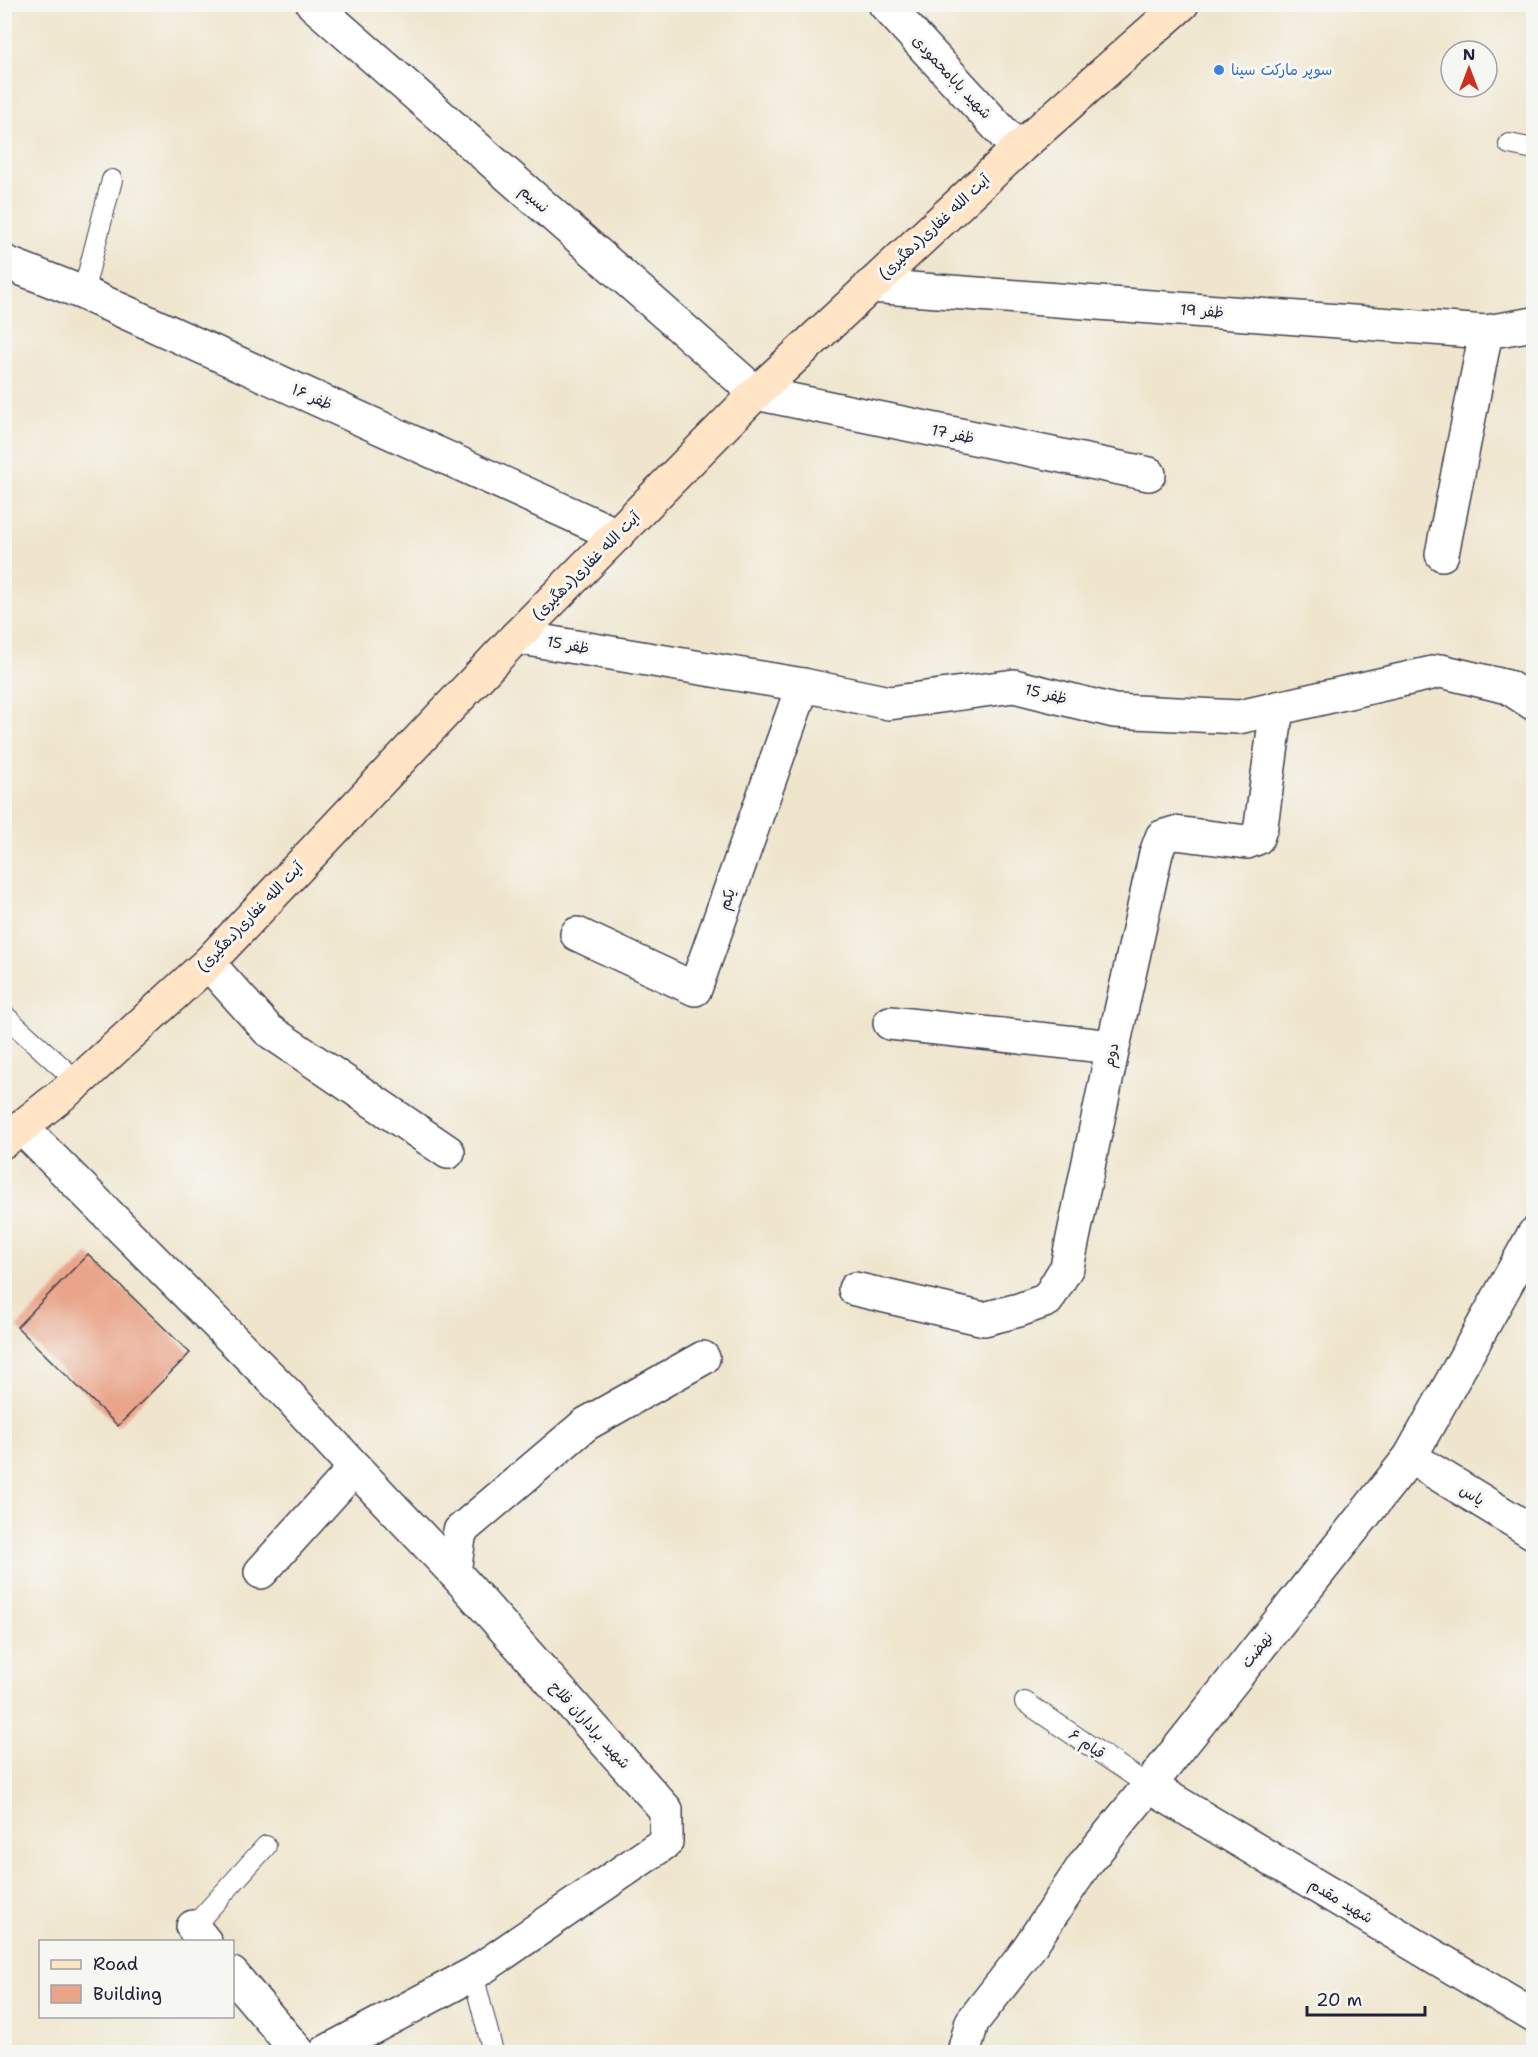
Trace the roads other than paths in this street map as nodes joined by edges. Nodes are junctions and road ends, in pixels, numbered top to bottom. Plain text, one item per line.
1 (313, 4) edge
2 (885, 4) edge
3 (1182, 4) edge
4 (1509, 144) dead end
5 (1018, 149) junction
6 (1533, 149) edge
7 (112, 180) dead end
8 (4, 262) edge
9 (870, 286) junction
10 (83, 293) junction
11 (1533, 324) edge
12 (1486, 332) junction
13 (756, 393) junction
14 (1149, 474) dead end
15 (617, 535) junction
16 (1442, 554) dead end
17 (516, 637) junction
18 (803, 686) junction
19 (1533, 704) edge
20 (1277, 708) junction
21 (577, 934) dead end
22 (208, 963) junction
23 (4, 1015) edge
24 (891, 1023) dead end
25 (1113, 1047) junction
26 (78, 1082) junction
27 (13, 1134) edge
28 (448, 1152) dead end
29 (1533, 1234) edge
30 (855, 1289) dead end
31 (703, 1358) dead end
32 (1410, 1457) junction
33 (355, 1468) junction
34 (1533, 1533) edge
35 (261, 1572) dead end
36 (454, 1572) junction
37 (1025, 1701) dead end
38 (1149, 1786) junction
39 (266, 1846) dead end
40 (199, 1934) edge
41 (473, 1974) junction
42 (234, 1976) edge
43 (1533, 2016) edge
44 (297, 2052) edge
45 (326, 2052) edge
46 (493, 2052) edge
47 (964, 2052) edge

1 - 13 street, نسیم
2 - 5 street, شهید بابامحمودی
3 - 5 street, آیت الله غفاری(دهگیری)
4 - 6 lane
5 - 9 street, آیت الله غفاری(دهگیری)
7 - 10 lane
8 - 10 street, ظفر ۱۶
9 - 12 street, ظفر 19
9 - 13 street, آیت الله غفاری(دهگیری)
10 - 15 street, ظفر ۱۶
11 - 12 street, ظفر 19
12 - 16 street
13 - 14 street, ظفر 17
13 - 15 street, آیت الله غفاری(دهگیری)
15 - 17 street, آیت الله غفاری(دهگیری)
17 - 18 street, ظفر 15
17 - 22 street, آیت الله غفاری(دهگیری)
18 - 20 street, ظفر 15
18 - 21 street, یکم
19 - 20 street, ظفر 15
20 - 25 street, دوم
22 - 26 street, آیت الله غفاری(دهگیری)
22 - 28 street
23 - 26 lane
24 - 25 street
25 - 30 street, دوم
26 - 27 street, آیت الله غفاری(دهگیری)
27 - 33 street
29 - 32 street, نهضت
31 - 36 street
32 - 34 street, یاس
32 - 38 street, نهضت
33 - 35 street
33 - 36 street
36 - 41 street, شهید براداران فلاح
37 - 38 lane, قیام ۶
38 - 43 street, شهید مقدم
38 - 47 street, نهضت
39 - 40 lane
41 - 45 street, شهید براداران فلاح
41 - 46 lane
42 - 44 street

